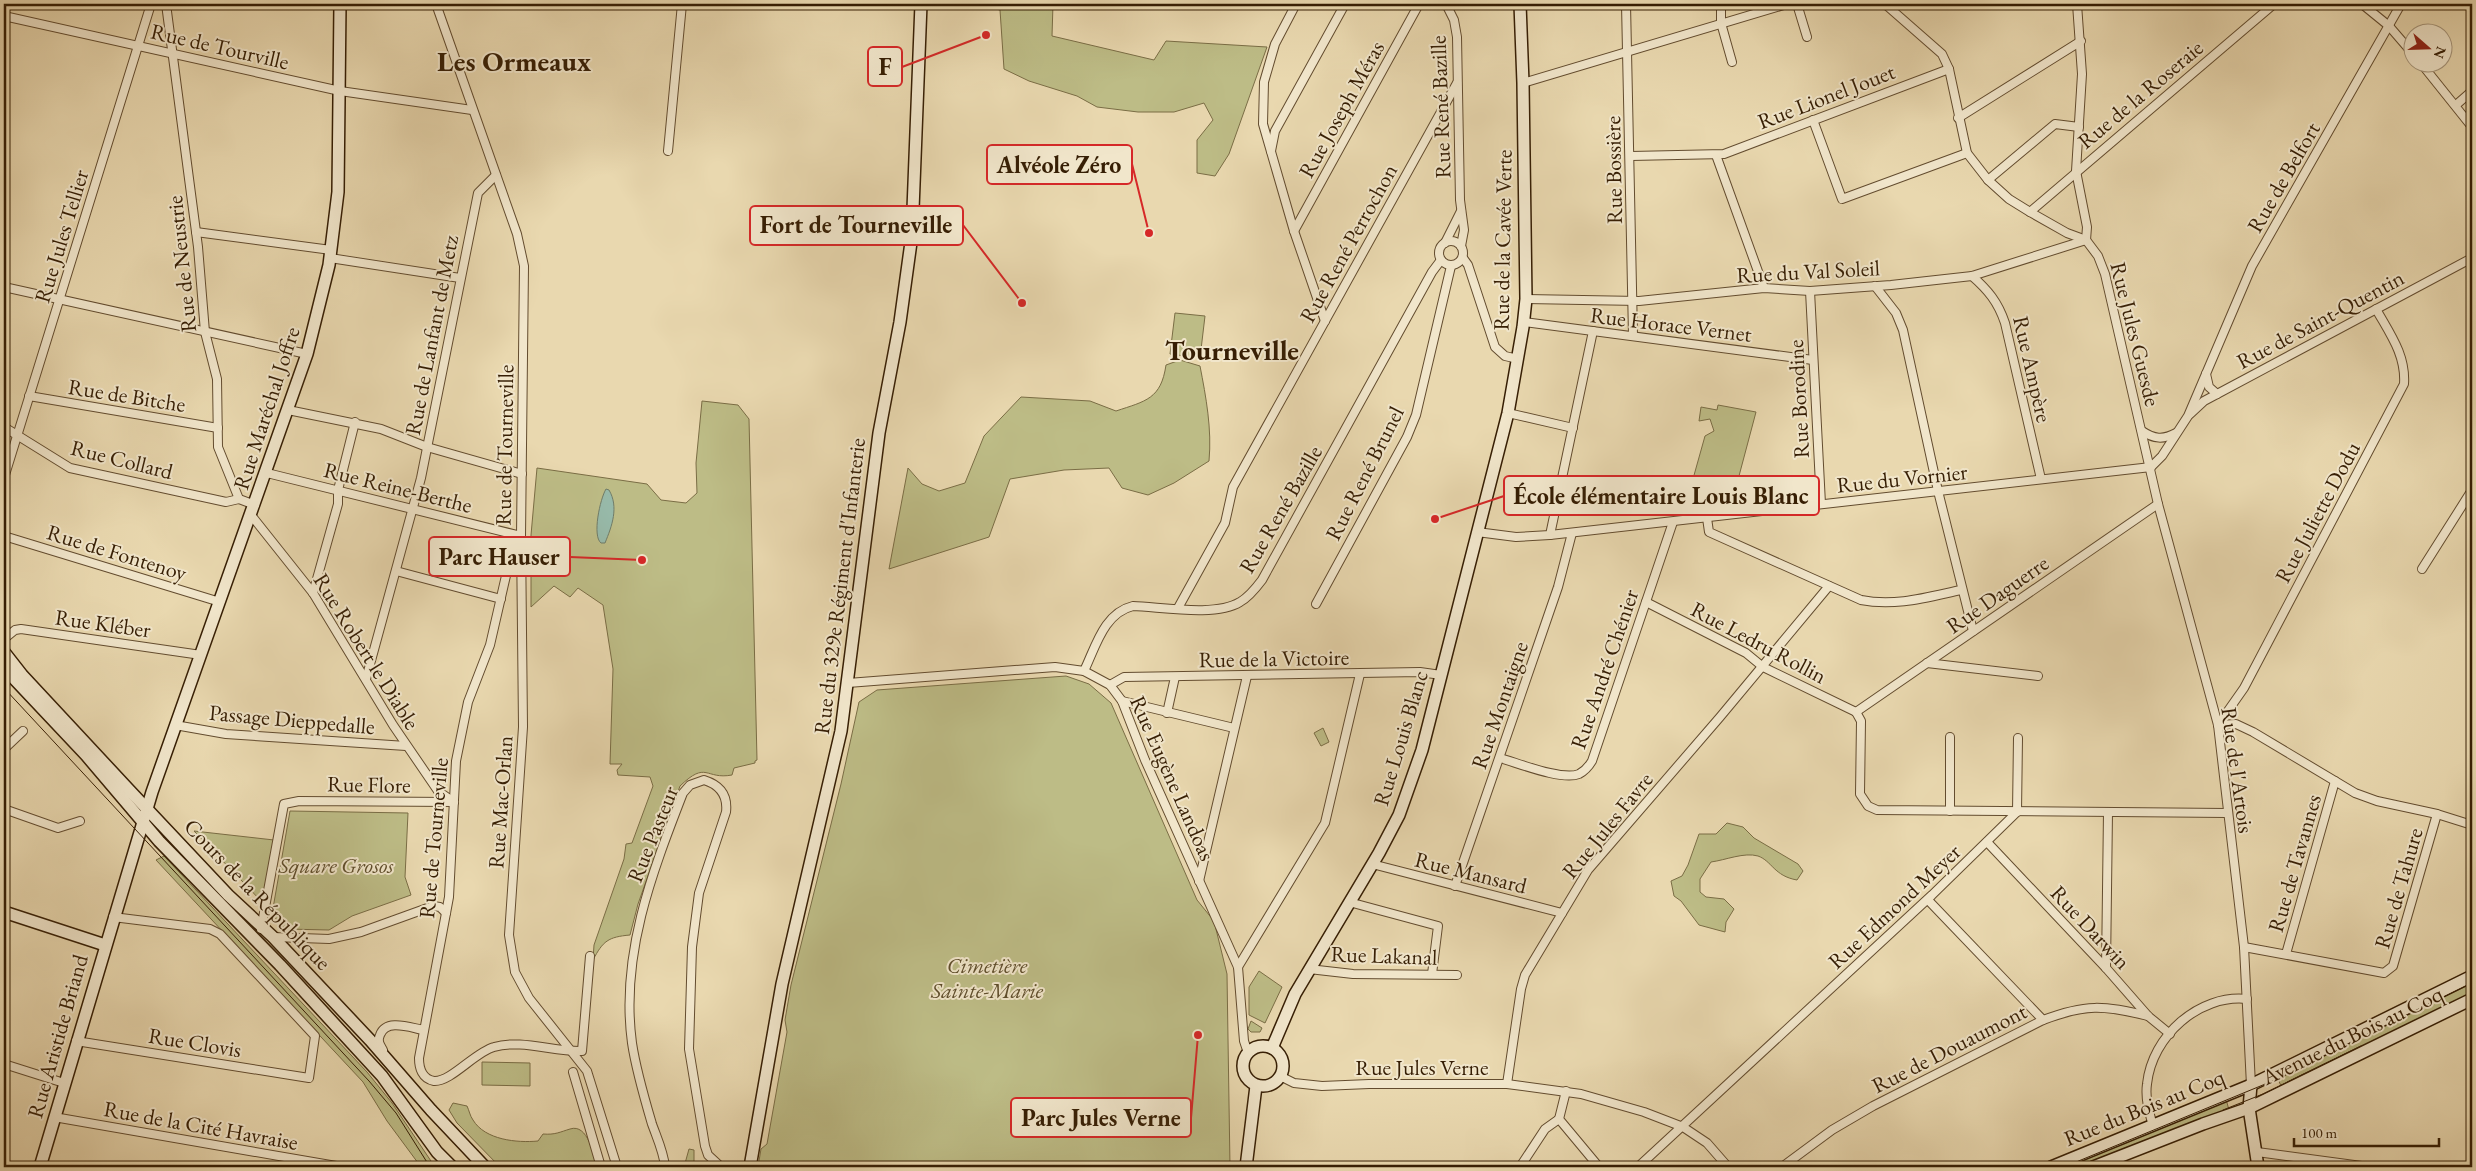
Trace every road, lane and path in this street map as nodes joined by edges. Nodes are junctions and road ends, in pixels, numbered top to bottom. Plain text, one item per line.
1 (150, 4) edge
2 (166, 4) edge
3 (340, 4) edge
4 (436, 4) edge
5 (682, 4) edge
6 (920, 4) edge
7 (1296, 4) edge
8 (1345, 4) edge
9 (1419, 4) edge
10 (1446, 4) edge
11 (1520, 4) edge
12 (1626, 4) edge
13 (1721, 4) edge
14 (1787, 4) edge
15 (1797, 4) edge
16 (1885, 4) edge
17 (2077, 4) edge
18 (2274, 4) edge
19 (2362, 4) edge
20 (2401, 4) edge
21 (4, 16) edge
22 (1722, 23) junction
23 (2389, 26) junction
24 (1807, 37) dead end
25 (2081, 41) junction
26 (2404, 43) edge
27 (137, 46) junction
28 (1627, 52) junction
29 (172, 54) junction
30 (1732, 62) dead end
31 (1948, 68) junction
32 (2428, 72) edge
33 (1523, 82) junction
34 (1457, 83) junction
35 (340, 91) junction
36 (2472, 91) edge
37 (2456, 105) junction
38 (472, 110) junction
39 (1958, 118) junction
40 (1813, 120) junction
41 (2079, 127) junction
42 (2472, 127) edge
43 (668, 151) dead end
44 (1271, 152) junction
45 (1966, 153) junction
46 (1716, 155) junction
47 (1631, 156) junction
48 (2076, 171) junction
49 (496, 175) junction
50 (1988, 180) junction
51 (1461, 211) junction
52 (2030, 212) junction
53 (1294, 231) junction
54 (196, 232) junction
55 (2086, 240) junction
56 (1445, 243) junction
57 (1462, 246) junction
58 (330, 254) junction
59 (1463, 258) junction
60 (2472, 258) edge
61 (1441, 260) junction
62 (1451, 266) junction
63 (1972, 276) junction
64 (460, 278) junction
65 (1875, 286) junction
66 (4, 288) edge
67 (1764, 288) junction
68 (1810, 292) junction
69 (60, 299) junction
70 (1526, 299) junction
71 (1633, 301) junction
72 (2376, 309) junction
73 (1325, 320) junction
74 (1524, 322) junction
75 (1593, 331) junction
76 (205, 332) junction
77 (1633, 336) junction
78 (307, 354) junction
79 (1518, 359) junction
80 (1814, 360) junction
81 (2206, 372) junction
82 (2217, 394) junction
83 (30, 396) junction
84 (288, 410) junction
85 (1508, 413) junction
86 (2188, 416) junction
87 (355, 422) junction
88 (4, 427) edge
89 (218, 428) junction
90 (1573, 428) junction
91 (2142, 431) junction
92 (2176, 434) junction
93 (17, 435) junction
94 (427, 447) junction
95 (2151, 467) junction
96 (267, 473) junction
97 (522, 474) junction
98 (4, 478) edge
99 (2041, 479) junction
100 (338, 490) junction
101 (2472, 490) edge
102 (1938, 492) junction
103 (239, 499) junction
104 (1821, 504) junction
105 (2158, 504) junction
106 (413, 508) junction
107 (253, 510) junction
108 (1706, 518) junction
109 (1673, 522) junction
110 (1477, 532) junction
111 (1572, 533) junction
112 (1550, 535) junction
113 (4, 536) edge
114 (521, 536) junction
115 (2422, 569) dead end
116 (396, 571) junction
117 (1829, 586) junction
118 (1961, 590) junction
119 (313, 593) junction
120 (501, 599) junction
121 (220, 602) junction
122 (1646, 602) junction
123 (1316, 604) dead end
124 (1178, 608) junction
125 (1973, 631) junction
126 (4, 639) edge
127 (4, 652) edge
128 (201, 655) junction
129 (1927, 663) junction
130 (1763, 667) junction
131 (4, 668) edge
132 (1084, 671) junction
133 (1360, 674) junction
134 (1441, 675) junction
135 (1247, 676) junction
136 (2038, 676) dead end
137 (1175, 677) junction
138 (366, 679) junction
139 (848, 683) junction
140 (1110, 685) junction
141 (1122, 701) junction
142 (1856, 712) junction
143 (1167, 713) junction
144 (176, 725) junction
145 (2218, 725) junction
146 (1234, 728) junction
147 (23, 731) dead end
148 (1950, 737) dead end
149 (2018, 738) dead end
150 (406, 746) junction
151 (4, 749) edge
152 (1500, 758) junction
153 (2335, 781) junction
154 (454, 802) junction
155 (147, 808) junction
156 (4, 809) edge
157 (1950, 811) junction
158 (2017, 812) junction
159 (2108, 812) junction
160 (2227, 813) junction
161 (2437, 814) junction
162 (80, 820) dead end
163 (143, 821) junction
164 (2472, 825) edge
165 (1987, 842) junction
166 (1372, 864) junction
167 (1199, 881) junction
168 (1455, 886) junction
169 (1928, 900) junction
170 (1349, 902) junction
171 (4, 912) edge
172 (446, 913) junction
173 (1562, 913) junction
174 (113, 918) junction
175 (262, 929) junction
176 (272, 937) junction
177 (105, 945) junction
178 (2244, 947) junction
179 (2286, 954) junction
180 (590, 956) dead end
181 (1238, 967) junction
182 (2106, 968) junction
183 (1309, 969) junction
184 (1432, 974) junction
185 (1457, 975) dead end
186 (2472, 976) edge
187 (2247, 999) junction
188 (2472, 999) edge
189 (2148, 1016) junction
190 (2043, 1020) junction
191 (424, 1030) junction
192 (2170, 1034) junction
193 (76, 1041) junction
194 (1272, 1048) junction
195 (573, 1051) junction
196 (1248, 1053) junction
197 (4, 1064) edge
198 (573, 1072) dead end
199 (1280, 1076) junction
200 (402, 1077) junction
201 (64, 1083) junction
202 (1507, 1084) junction
203 (2251, 1085) junction
204 (1256, 1086) junction
205 (1566, 1091) junction
206 (2249, 1108) junction
207 (54, 1117) junction
208 (1559, 1119) junction
209 (2153, 1126) junction
210 (1684, 1127) junction
211 (2257, 1152) junction
212 (483, 1165) dead end
213 (40, 1167) edge
214 (342, 1167) edge
215 (452, 1167) edge
216 (601, 1167) edge
217 (617, 1167) edge
218 (665, 1167) edge
219 (720, 1167) edge
220 (750, 1167) edge
221 (1246, 1167) edge
222 (1520, 1167) edge
223 (1599, 1167) edge
224 (1638, 1167) edge
225 (1728, 1167) edge
226 (1782, 1167) edge
227 (2051, 1167) edge
228 (2093, 1167) edge
229 (2258, 1167) edge
230 (2369, 1167) edge

1 - 27 street, Rue Jules Tellier
2 - 29 street, Rue de Neustrie
3 - 35 main road, Rue Maréchal Joffre
4 - 38 street, Rue de Tourneville
5 - 43 street
6 - 139 main road, Rue du 329e Régiment d'Infanterie
7 - 44 street
8 - 44 street
9 - 53 street, Rue Joseph Méras
10 - 34 street, Rue René Bazille
11 - 33 main road, Rue de la Cavée Verte
12 - 28 street, Rue Bossière
13 - 22 street
14 - 22 street
15 - 24 street
16 - 31 street, Rue Jules Guesde
17 - 25 street
18 - 48 street, Rue de la Roseraie
19 - 23 street
20 - 23 street, Rue de Belfort
21 - 27 street, Rue de Tourville
22 - 28 street
22 - 30 street
23 - 26 street
23 - 81 street, Rue de Belfort
25 - 39 street
25 - 41 street
27 - 29 street, Rue de Tourville
27 - 69 street, Rue Jules Tellier
28 - 33 street
28 - 47 street, Rue Bossière
29 - 35 street, Rue de Tourville
29 - 54 street, Rue de Neustrie
31 - 39 street, Rue Jules Guesde
31 - 40 street, Rue Lionel Jouet
32 - 37 street
33 - 70 main road, Rue de la Cavée Verte
34 - 51 street, Rue René Bazille
34 - 73 street, Rue René Perrochon
35 - 38 street, Rue de Tourville
35 - 58 main road, Rue Maréchal Joffre
36 - 37 street
37 - 42 street
38 - 49 street, Rue de Tourneville
39 - 45 street, Rue Jules Guesde
40 - 45 street
40 - 46 street, Rue Lionel Jouet
41 - 48 street
41 - 50 street
44 - 53 street
45 - 50 street, Rue Jules Guesde
46 - 47 street, Rue Lionel Jouet
46 - 67 street
47 - 71 street, Rue Bossière
48 - 52 street, Rue de la Roseraie
48 - 55 street
49 - 64 street, Rue de Lanfant de Metz
49 - 97 street, Rue de Tourneville
50 - 52 street, Rue Jules Guesde
51 - 56 street, Rue René Bazille
51 - 57 street, Rue René Bazille
52 - 55 street, Rue Jules Guesde
53 - 73 street
54 - 58 street
54 - 76 street, Rue de Neustrie
55 - 63 street, Rue du Val Soleil
55 - 91 street, Rue Jules Guesde
56 - 57 street
56 - 61 street
57 - 59 street
58 - 64 street
58 - 78 main road, Rue Maréchal Joffre
59 - 62 street
59 - 79 street
60 - 72 street, Rue de Saint-Quentin
61 - 62 street
61 - 124 street, Rue René Bazille
62 - 123 street, Rue René Brunel
63 - 65 street, Rue du Val Soleil
63 - 99 street, Rue Ampère
64 - 94 street, Rue de Lanfant de Metz
65 - 68 street, Rue du Val Soleil
65 - 102 street
66 - 69 street
67 - 68 street, Rue du Val Soleil
67 - 71 street, Rue du Val Soleil
68 - 80 street, Rue Borodine
69 - 76 street
69 - 83 street, Rue Jules Tellier
70 - 71 street, Rue du Val Soleil
70 - 74 main road, Rue de la Cavée Verte
71 - 77 street, Rue Bossière
72 - 82 street, Rue de Saint-Quentin
72 - 145 street, Rue Juliette Dodu
73 - 124 street, Rue René Perrochon
74 - 75 street, Rue Horace Vernet
74 - 79 main road, Rue de la Cavée Verte
75 - 77 street, Rue Horace Vernet
75 - 90 street
76 - 78 street
76 - 89 street, Rue de Neustrie
77 - 80 street, Rue Horace Vernet
78 - 84 main road, Rue Maréchal Joffre
79 - 85 main road, Rue de la Cavée Verte
80 - 104 street, Rue Borodine
81 - 82 street
81 - 86 street, Rue de Belfort
82 - 86 street, Rue de Saint-Quentin
83 - 89 street, Rue de Bitche
83 - 93 street, Rue Jules Tellier
84 - 87 street
84 - 96 main road, Rue Maréchal Joffre
85 - 90 street
85 - 110 main road, Rue de la Cavée Verte
86 - 92 street, Rue de Belfort
87 - 94 street
87 - 100 street
88 - 93 street, Rue Collard
89 - 103 street, Rue de Neustrie
90 - 112 street
91 - 92 street
91 - 95 street, Rue Jules Guesde
92 - 95 street, Rue de Belfort
93 - 98 street, Rue Jules Tellier
93 - 103 street, Rue Collard
94 - 97 street
94 - 106 street, Rue de Lanfant de Metz
95 - 99 street, Rue du Vornier
95 - 105 street, Rue de l'Artois
96 - 100 street, Rue Reine-Berthe
96 - 107 main road, Rue Maréchal Joffre
97 - 114 street, Rue de Tourneville
99 - 102 street, Rue du Vornier
100 - 106 street, Rue Reine-Berthe
100 - 119 street
101 - 115 street
102 - 104 street, Rue du Vornier
102 - 118 street
103 - 107 street
104 - 108 street, Rue du Vornier
105 - 125 street, Rue Daguerre
105 - 145 street, Rue de l'Artois
106 - 114 street, Rue Reine-Berthe
106 - 116 street, Rue de Lanfant de Metz
107 - 119 street, Rue Robert le Diable
107 - 121 main road, Rue Maréchal Joffre
108 - 109 street, Rue du Vornier
108 - 117 street
109 - 111 street, Rue du Vornier
109 - 122 street, Rue André Chénier
110 - 112 street, Rue du Vornier
110 - 134 main road, Rue Louis Blanc
111 - 112 street, Rue du Vornier
111 - 152 street, Rue Montaigne
113 - 121 street, Rue de Fontenoy
114 - 120 street, Rue de Tourneville
114 - 195 street, Rue Mac-Orlan
116 - 120 street
116 - 138 street, Rue de Lanfant de Metz
117 - 118 street
117 - 130 street, Rue Jules Favre
118 - 125 street
119 - 138 street, Rue Robert le Diable
120 - 154 street, Rue de Tourneville
121 - 128 main road, Rue Maréchal Joffre
122 - 130 street, Rue Ledru Rollin
122 - 152 street, Rue André Chénier
124 - 132 street, Rue René Bazille
125 - 129 street, Rue Daguerre
126 - 128 street, Rue Kléber
127 - 155 main road, Cours de la République
128 - 144 main road, Rue Maréchal Joffre
129 - 136 street
129 - 142 street, Rue Daguerre
130 - 142 street, Rue Ledru Rollin
130 - 173 street, Rue Jules Favre
131 - 163 main road, Cours de la République
132 - 139 street, Rue Eugène Landoas
132 - 140 street, Rue Eugène Landoas
133 - 134 street, Rue de la Victoire
133 - 135 street, Rue de la Victoire
133 - 181 street
134 - 166 main road, Rue Louis Blanc
135 - 137 street, Rue de la Victoire
135 - 146 street
137 - 140 street, Rue de la Victoire
137 - 143 street
138 - 150 street, Rue Robert le Diable
139 - 220 main road, Rue du 329e Régiment d'Infanterie
140 - 141 street, Rue Eugène Landoas
141 - 143 street
141 - 167 street, Rue Eugène Landoas
142 - 157 street
143 - 146 street
144 - 150 street, Passage Dieppedalle
144 - 155 main road, Rue Maréchal Joffre
145 - 153 street
145 - 160 street, Rue de l'Artois
146 - 167 street
147 - 151 street
148 - 157 street
149 - 158 street
150 - 154 street, Rue Robert le Diable
152 - 168 street, Rue Montaigne
153 - 161 street
153 - 179 street, Rue de Tavannes
154 - 172 street, Rue de Tourneville
154 - 175 street, Rue Flore
155 - 163 main road, Rue Maréchal Joffre
155 - 175 main road, Cours de la République
156 - 162 street
157 - 158 street
158 - 159 street
158 - 165 street, Rue Edmond Meyer
159 - 160 street
159 - 182 street
160 - 178 street, Rue de l'Artois
161 - 164 street
161 - 179 street, Rue de Tahure
163 - 174 main road, Rue Maréchal Joffre
163 - 215 main road, Cours de la République
165 - 169 street, Rue Edmond Meyer
165 - 182 street, Rue Darwin
166 - 168 street, Rue Mansard
166 - 170 main road, Rue Louis Blanc
167 - 181 street, Rue Eugène Landoas
168 - 173 street, Rue Mansard
169 - 190 street
169 - 210 street, Rue Edmond Meyer
170 - 183 main road, Rue Louis Blanc
170 - 184 street
171 - 177 main road
172 - 176 street
172 - 191 street, Rue de Tourneville
173 - 202 street, Rue Jules Favre
174 - 177 main road, Rue Aristide Briand
174 - 193 street, Rue Clovis
175 - 176 main road, Cours de la République
176 - 200 main road, Cours de la République
177 - 193 main road, Rue Aristide Briand
178 - 179 street
178 - 187 street, Rue de l'Artois
180 - 195 street
181 - 196 street, Rue Eugène Landoas
182 - 189 street, Rue Darwin
183 - 184 street, Rue Lakanal
183 - 194 main road, Rue Louis Blanc
184 - 185 street, Rue Lakanal
186 - 203 main road, Avenue du Bois au Coq
187 - 192 street
187 - 203 street, Rue de l'Artois
188 - 206 main road, Avenue du Bois au Coq
189 - 190 street, Rue de Douaumont
189 - 192 street, Rue Darwin
190 - 226 street, Rue de Douaumont
191 - 195 street
191 - 200 street
192 - 209 street
193 - 201 main road, Rue Aristide Briand
194 - 196 main road
194 - 199 main road
195 - 217 street
196 - 204 main road
197 - 201 street
198 - 216 street
199 - 202 street, Rue Jules Verne
199 - 204 main road
200 - 212 main road, Cours de la République
201 - 207 main road, Rue Aristide Briand
202 - 205 street, Rue Jules Verne
203 - 206 main road
203 - 209 main road, Rue du Bois au Coq
204 - 221 main road
205 - 208 street
205 - 210 street, Rue Jules Verne
206 - 211 main road
206 - 228 main road, Rue du Bois au Coq
207 - 213 main road, Rue Aristide Briand
207 - 214 street, Rue de la Cité Havraise
208 - 222 street
208 - 223 street
209 - 227 main road, Rue du Bois au Coq
210 - 224 street, Rue Edmond Meyer
210 - 225 street, Rue Jules Verne
211 - 229 main road
211 - 230 street
218 - 219 street, Rue Pasteur

